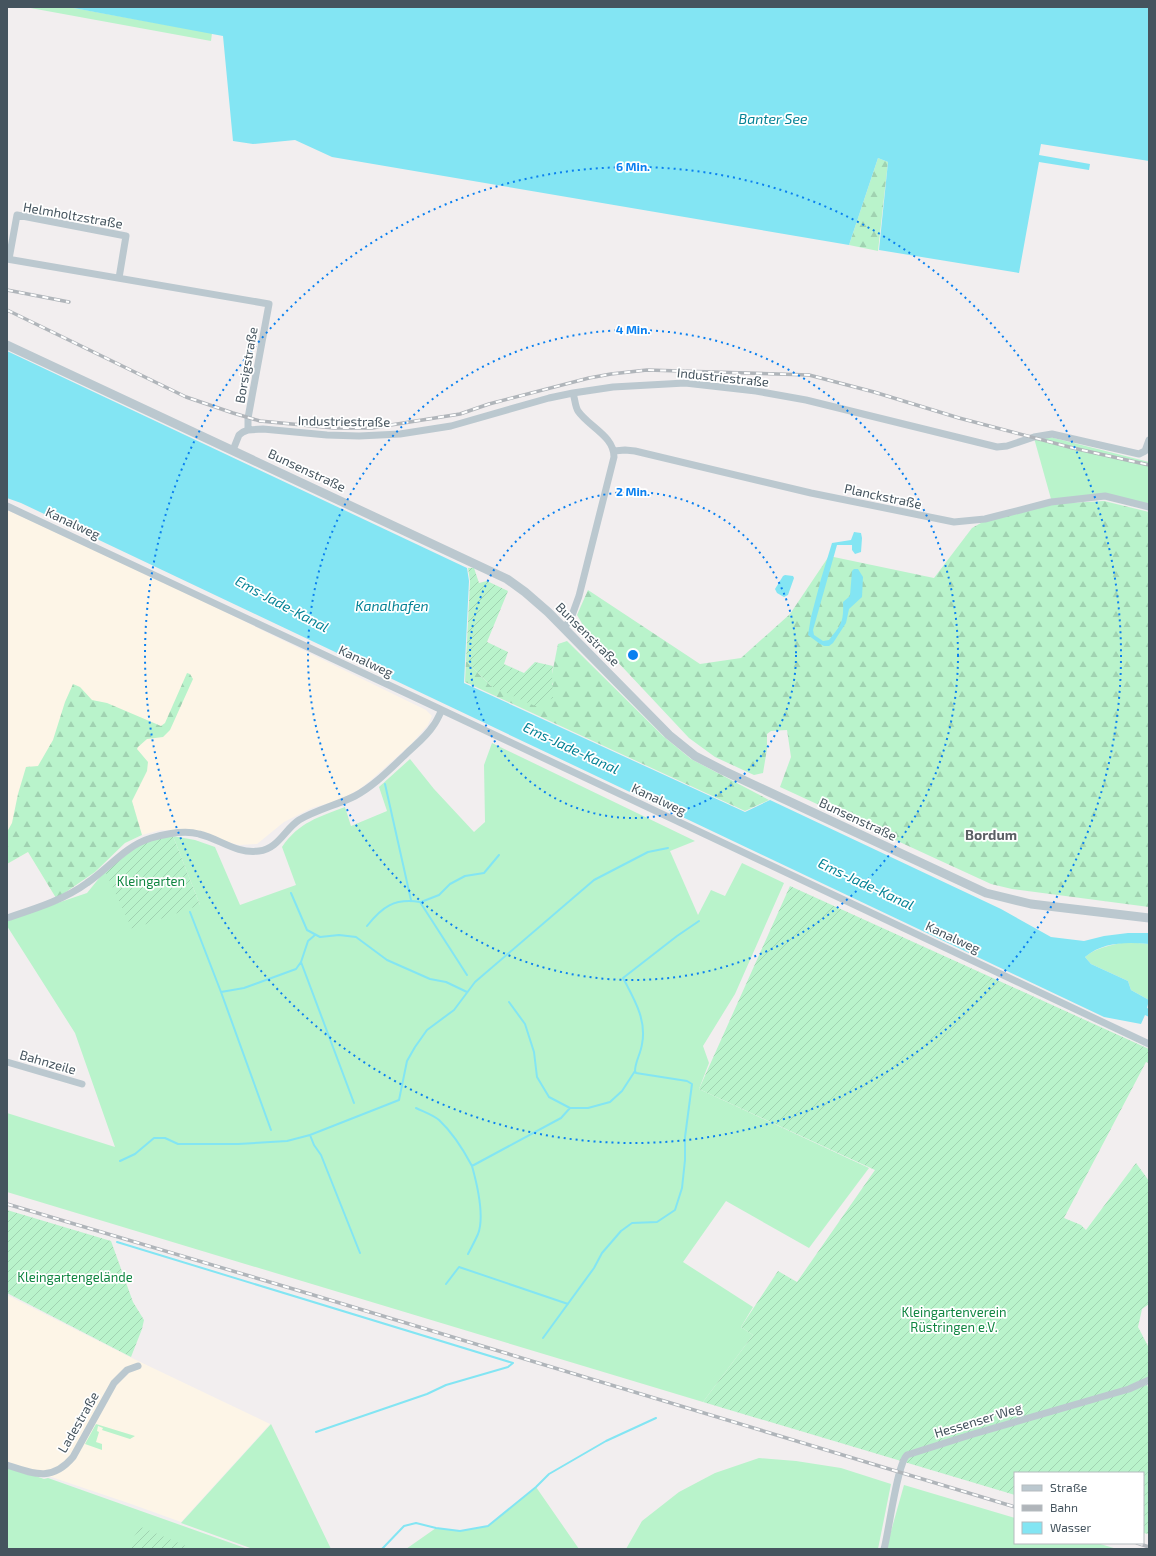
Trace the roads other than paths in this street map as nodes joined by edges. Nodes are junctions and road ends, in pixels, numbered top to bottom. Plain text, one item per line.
1 (8, 259) edge
2 (119, 278) junction
3 (269, 304) joint
4 (7, 345) edge
5 (573, 393) junction
6 (248, 430) junction
7 (1149, 440) edge
8 (233, 450) junction
9 (614, 451) junction
10 (7, 506) edge
11 (1149, 507) edge
12 (564, 627) junction
13 (442, 710) junction
14 (7, 918) edge
15 (1149, 918) edge
16 (1149, 1044) edge
17 (7, 1062) edge
18 (82, 1084) dead end
19 (138, 1366) dead end
20 (1149, 1380) edge
21 (7, 1465) edge
22 (884, 1549) edge

1 - 2 street, Helmholtzstraße
1 - 2 street, Helmholtzstraße
2 - 3 street, Helmholtzstraße
3 - 6 street, Borsigstraße
4 - 8 street, Bunsenstraße
5 - 6 street, Industriestraße
5 - 7 street, Industriestraße
5 - 9 street
6 - 8 street
8 - 12 street, Bunsenstraße
9 - 11 street, Planckstraße
9 - 12 street
10 - 13 street, Kanalweg
12 - 15 street, Bunsenstraße
13 - 14 street
13 - 16 street, Kanalweg
17 - 18 street, Bahnzeile
19 - 21 street, Ladestraße
20 - 22 street, Hessenser Weg

